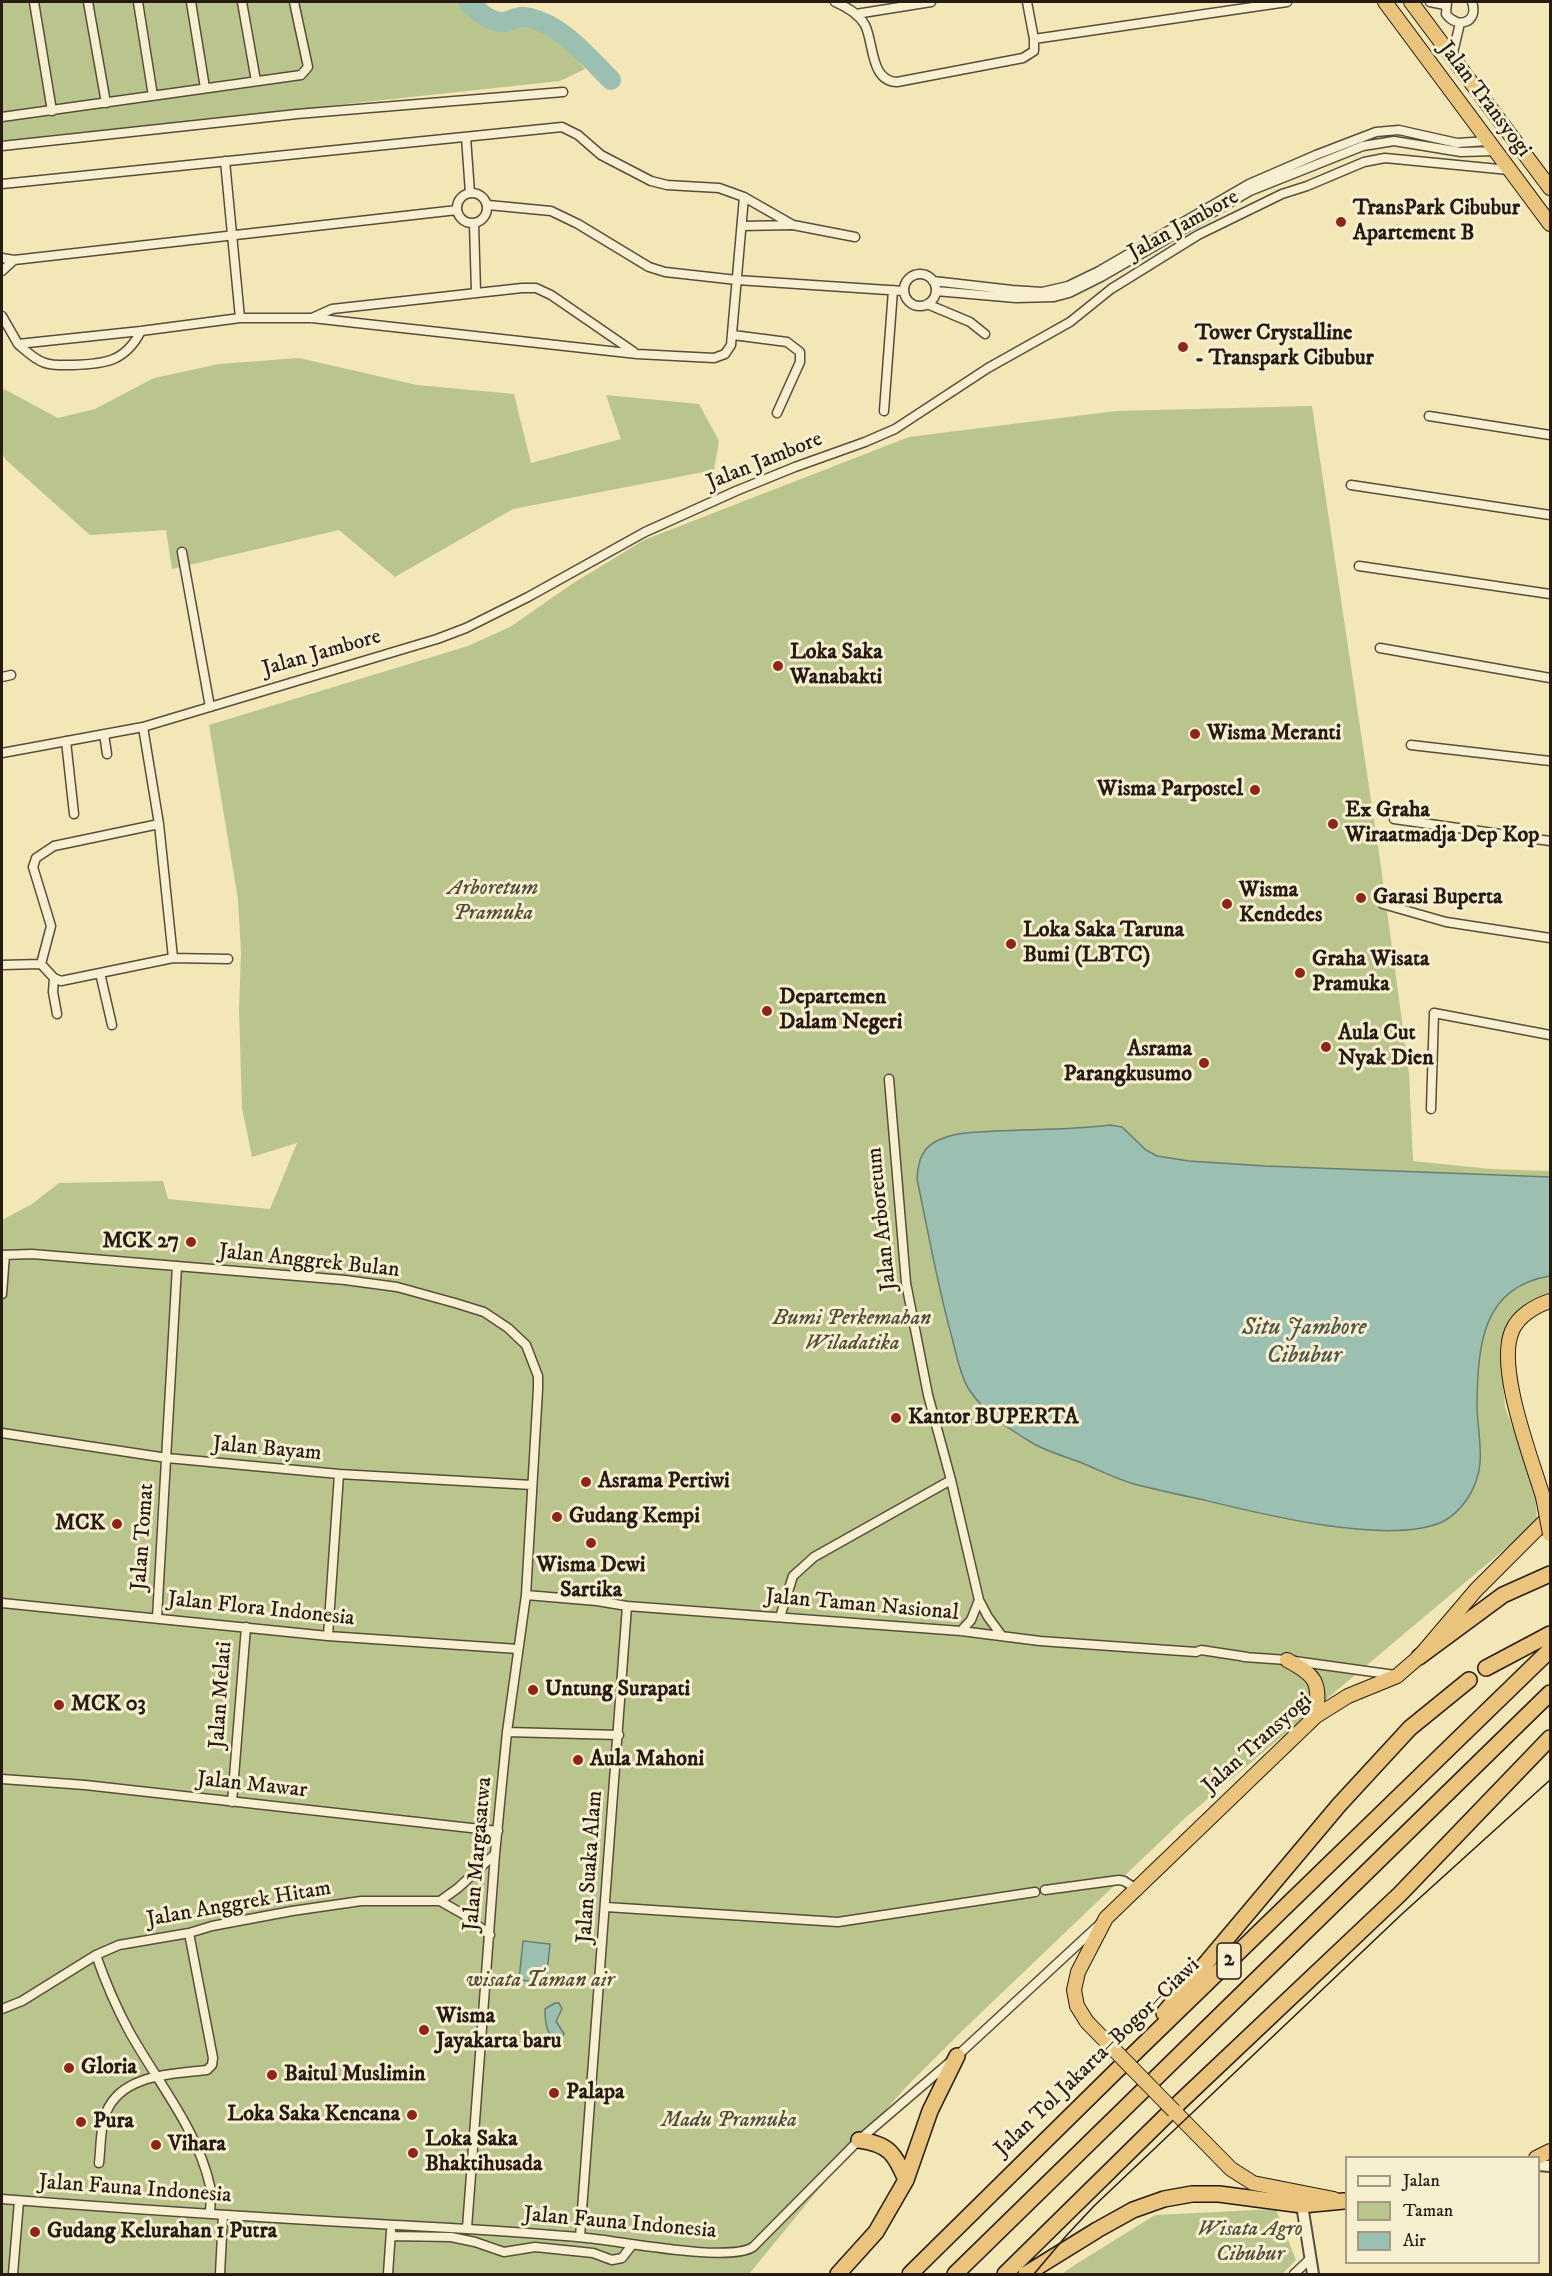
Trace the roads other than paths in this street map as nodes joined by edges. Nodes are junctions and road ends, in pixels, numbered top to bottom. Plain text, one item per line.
1 (34, 2) edge
2 (88, 2) edge
3 (138, 2) edge
4 (191, 2) edge
5 (242, 2) edge
6 (294, 2) edge
7 (835, 2) edge
8 (931, 2) edge
9 (1027, 2) edge
10 (1287, 2) edge
11 (1385, 2) edge
12 (1411, 2) edge
13 (1430, 2) edge
14 (1483, 2) edge
15 (1446, 3) edge
16 (1473, 5) edge
17 (856, 14) junction
18 (1460, 23) junction
19 (1034, 39) junction
20 (1452, 57) junction
21 (256, 81) junction
22 (205, 88) junction
23 (563, 92) dead end
24 (153, 96) junction
25 (106, 103) junction
26 (52, 111) junction
27 (2, 117) edge
28 (1399, 130) junction
29 (1376, 132) junction
30 (466, 137) junction
31 (1394, 141) junction
32 (1378, 143) junction
33 (2, 146) edge
34 (1492, 146) junction
35 (225, 161) junction
36 (1510, 170) junction
37 (2, 184) edge
38 (1551, 189) edge
39 (470, 193) junction
40 (744, 197) junction
41 (488, 205) junction
42 (457, 210) junction
43 (474, 224) junction
44 (1551, 224) edge
45 (793, 225) junction
46 (742, 226) junction
47 (232, 236) junction
48 (855, 237) dead end
49 (2, 258) edge
50 (14, 260) junction
51 (2, 271) edge
52 (737, 280) junction
53 (933, 281) junction
54 (893, 290) junction
55 (903, 291) junction
56 (936, 291) junction
57 (476, 292) junction
58 (927, 304) junction
59 (2, 316) edge
60 (240, 318) junction
61 (312, 318) junction
62 (141, 332) junction
63 (985, 334) dead end
64 (733, 335) junction
65 (18, 344) junction
66 (637, 354) junction
67 (884, 411) dead end
68 (777, 413) dead end
69 (1429, 416) dead end
70 (1551, 435) edge
71 (1351, 485) dead end
72 (1551, 515) edge
73 (182, 552) dead end
74 (1359, 566) dead end
75 (1551, 594) edge
76 (1380, 648) dead end
77 (1551, 678) edge
78 (210, 707) junction
79 (143, 727) junction
80 (104, 734) junction
81 (66, 741) junction
82 (1410, 744) dead end
83 (2, 753) edge
84 (107, 754) dead end
85 (1551, 761) edge
86 (74, 814) dead end
87 (1394, 819) dead end
88 (159, 824) junction
89 (1551, 841) edge
90 (1383, 904) dead end
91 (1551, 938) edge
92 (173, 958) junction
93 (228, 959) dead end
94 (41, 964) junction
95 (2, 965) edge
96 (100, 973) junction
97 (54, 978) junction
98 (57, 1014) dead end
99 (112, 1025) dead end
100 (1551, 1035) edge
101 (889, 1078) dead end
102 (1431, 1109) dead end
103 (3, 1255) edge
104 (177, 1266) junction
105 (2, 1294) edge
106 (1551, 1300) edge
107 (2, 1433) edge
108 (166, 1458) junction
109 (339, 1474) junction
110 (951, 1480) junction
111 (532, 1485) junction
112 (1551, 1516) edge
113 (1551, 1534) edge
114 (1551, 1574) edge
115 (526, 1595) junction
116 (979, 1600) junction
117 (2, 1604) edge
118 (627, 1606) junction
119 (780, 1617) junction
120 (157, 1618) junction
121 (246, 1628) junction
122 (962, 1631) junction
123 (1551, 1634) edge
124 (328, 1636) junction
125 (1002, 1636) junction
126 (518, 1649) junction
127 (1551, 1650) edge
128 (1419, 1657) junction
129 (1287, 1660) junction
130 (1486, 1668) dead end
131 (1397, 1676) junction
132 (1469, 1680) dead end
133 (1551, 1693) edge
134 (1316, 1716) junction
135 (507, 1732) junction
136 (619, 1735) junction
137 (1551, 1738) edge
138 (2, 1779) edge
139 (232, 1802) junction
140 (498, 1831) junction
141 (495, 1854) junction
142 (1135, 1888) junction
143 (1045, 1890) dead end
144 (1035, 1892) dead end
145 (440, 1901) junction
146 (606, 1907) junction
147 (1106, 1918) junction
148 (189, 1933) junction
149 (490, 1935) junction
150 (96, 1955) junction
151 (2, 2009) edge
152 (957, 2055) junction
153 (1112, 2075) junction
154 (158, 2076) junction
155 (860, 2140) junction
156 (99, 2163) dead end
157 (906, 2180) junction
158 (2, 2199) edge
159 (19, 2200) junction
160 (1345, 2201) edge
161 (1302, 2205) junction
162 (210, 2214) junction
163 (223, 2214) junction
164 (391, 2225) junction
165 (467, 2228) junction
166 (391, 2236) junction
167 (580, 2237) junction
168 (632, 2245) junction
169 (1310, 2259) junction
170 (13, 2274) edge
171 (220, 2274) edge
172 (388, 2274) edge
173 (838, 2274) edge
174 (910, 2274) edge
175 (955, 2274) edge
176 (1005, 2274) edge
177 (1026, 2274) edge
178 (1294, 2274) edge
179 (1313, 2274) edge

1 - 26 street
2 - 25 street
3 - 24 street
4 - 22 street
5 - 21 street
6 - 21 street
7 - 17 street
8 - 17 street
9 - 19 street
10 - 19 street
11 - 34 highway, Jalan Transyogi
12 - 20 highway, Jalan Transyogi
13 - 15 street
14 - 16 street
15 - 18 street
16 - 18 street
17 - 19 street
18 - 20 street
20 - 38 highway, Jalan Transyogi
21 - 22 street
22 - 24 street
23 - 33 street
24 - 25 street
25 - 26 street
26 - 27 street
28 - 29 street
28 - 31 street
28 - 34 street
29 - 32 street
29 - 53 street
30 - 35 street
30 - 39 street
30 - 40 street
31 - 32 street
31 - 34 street
32 - 56 street
34 - 36 highway, Jalan Transyogi
35 - 37 street
35 - 47 street
36 - 44 highway, Jalan Transyogi
36 - 78 street, Jalan Jambore
39 - 41 street
39 - 42 street
40 - 45 street
40 - 46 street
41 - 43 street
41 - 52 street
42 - 43 street
42 - 47 street
43 - 57 street
45 - 46 street
45 - 48 street
46 - 52 street
47 - 50 street
47 - 60 street
49 - 50 street
50 - 51 street
52 - 54 street
52 - 64 street
53 - 55 street
53 - 56 street
54 - 55 street
54 - 67 street
55 - 58 street
56 - 58 street
57 - 61 street
57 - 66 street
58 - 63 street
59 - 65 street
60 - 61 street
60 - 62 street
61 - 66 street
62 - 65 street
62 - 65 street
64 - 66 street
64 - 68 street
69 - 70 street
71 - 72 street
73 - 78 street
74 - 75 street
76 - 77 street
78 - 79 street, Jalan Jambore
79 - 80 street, Jalan Jambore
79 - 88 street
80 - 81 street, Jalan Jambore
80 - 84 street
81 - 83 street, Jalan Jambore
81 - 86 street
82 - 85 street
87 - 89 street
88 - 92 street
88 - 94 street
90 - 91 street
92 - 93 street
92 - 96 street
94 - 95 street
94 - 97 street
96 - 97 street
96 - 99 street
97 - 98 street
100 - 102 street
101 - 110 street, Jalan Arboretum
103 - 104 street, Jalan Anggrek Bulan
103 - 105 street
104 - 108 street, Jalan Tomat
104 - 111 street, Jalan Anggrek Bulan
106 - 113 highway, bridge
107 - 108 street, Jalan Bayam
108 - 109 street, Jalan Bayam
108 - 120 street, Jalan Tomat
109 - 111 street, Jalan Bayam
109 - 124 street
110 - 116 street, Jalan Arboretum
110 - 119 street
111 - 115 street, Jalan Margasatwa
112 - 128 highway, Jalan Transyogi
114 - 128 highway
115 - 118 street, Jalan Taman Nasional
115 - 126 street, Jalan Margasatwa
116 - 122 street
116 - 125 street, Jalan Arboretum
117 - 120 street, Jalan Flora Indonesia
118 - 119 street, Jalan Taman Nasional
118 - 136 street, Jalan Suaka Alam
119 - 122 street, Jalan Taman Nasional
120 - 121 street, Jalan Flora Indonesia
121 - 124 street, Jalan Flora Indonesia
121 - 139 street, Jalan Melati
122 - 125 street, Jalan Taman Nasional
123 - 130 highway
124 - 126 street, Jalan Flora Indonesia
125 - 129 street, Jalan Taman Nasional
126 - 135 street, Jalan Margasatwa
127 - 153 highway, Jalan Tol Jakarta–Bogor–Ciawi / 2
128 - 131 highway, Jalan Transyogi
129 - 131 street, Jalan Taman Nasional
129 - 134 highway
131 - 134 highway, Jalan Transyogi
132 - 153 highway
133 - 175 highway, 2
134 - 142 highway, Jalan Transyogi
135 - 136 street
135 - 140 street, Jalan Margasatwa
136 - 146 street, Jalan Suaka Alam
137 - 176 highway
138 - 139 street, Jalan Mawar
139 - 140 street, Jalan Mawar
140 - 141 street, Jalan Margasatwa
141 - 145 street
141 - 149 street, Jalan Margasatwa
142 - 143 street
142 - 147 highway, Jalan Transyogi
144 - 146 street
145 - 148 street, Jalan Anggrek Hitam
145 - 149 street
146 - 167 street, Jalan Suaka Alam
147 - 152 street, Jalan Fauna Indonesia
147 - 160 highway, Jalan Transyogi, bridge
148 - 150 street, Jalan Anggrek Hitam
148 - 154 street
149 - 165 street, Jalan Margasatwa
150 - 151 street, Jalan Anggrek Hitam
150 - 154 street
152 - 155 street, Jalan Fauna Indonesia
152 - 157 highway
153 - 174 highway, Jalan Tol Jakarta–Bogor–Ciawi / 2
154 - 156 street
154 - 162 street
155 - 157 highway
155 - 168 street, Jalan Fauna Indonesia
157 - 173 highway
158 - 159 street, Jalan Fauna Indonesia
159 - 162 street, Jalan Fauna Indonesia
159 - 170 street
160 - 161 highway
161 - 169 street
161 - 177 highway
162 - 163 street, Jalan Fauna Indonesia
163 - 164 street, Jalan Fauna Indonesia
163 - 171 street
164 - 165 street, Jalan Fauna Indonesia
164 - 166 street
165 - 167 street, Jalan Fauna Indonesia
166 - 168 street
166 - 172 street
167 - 168 street, Jalan Fauna Indonesia
169 - 178 street
169 - 179 street

